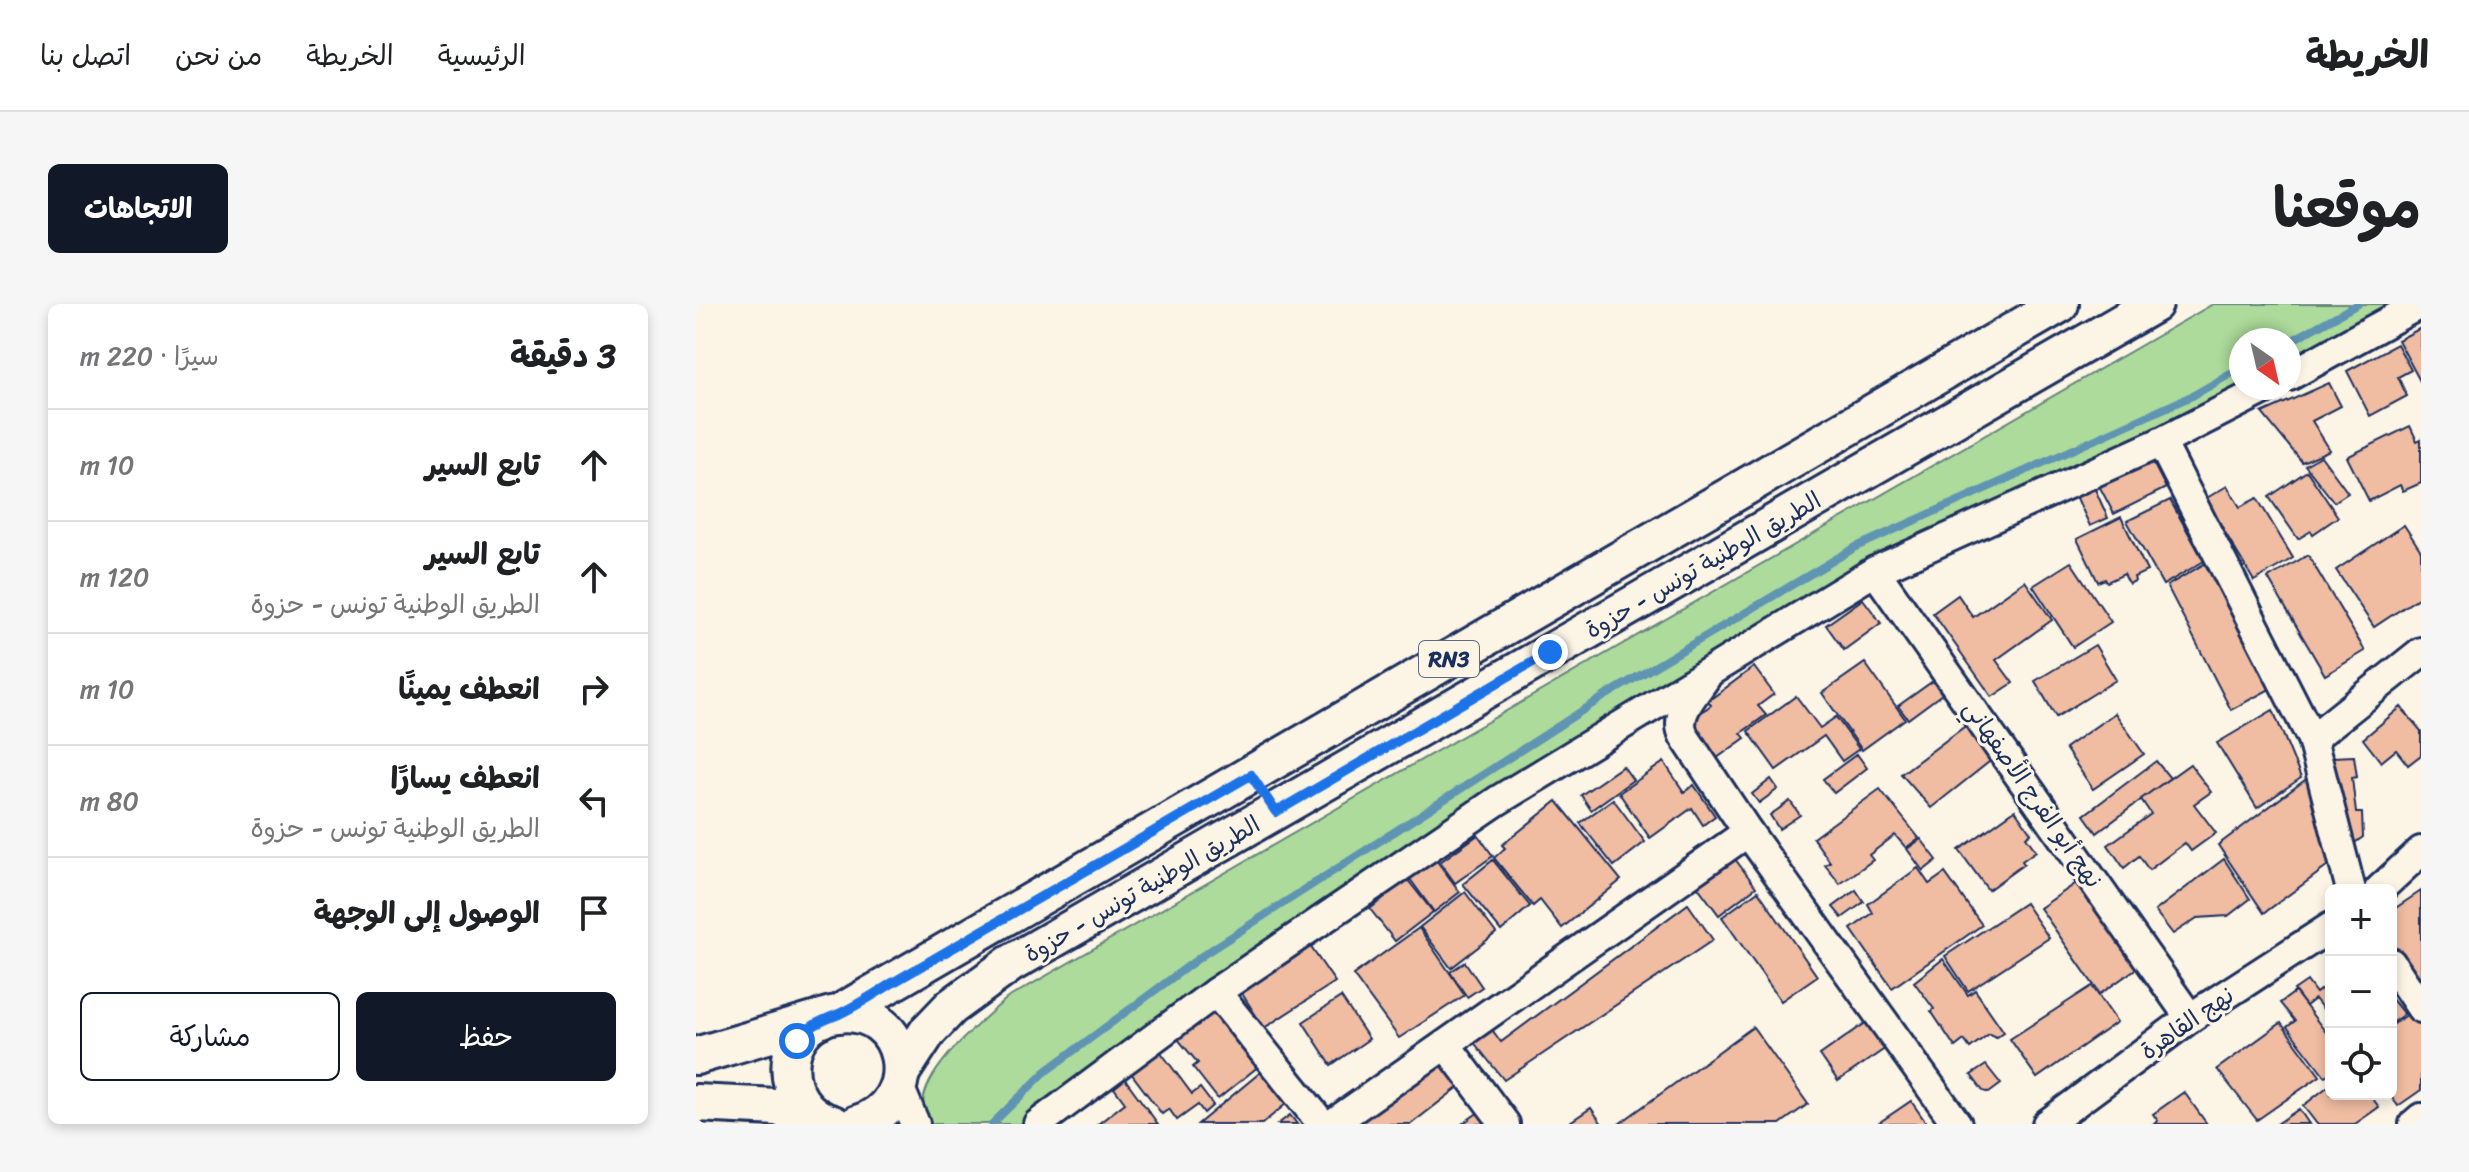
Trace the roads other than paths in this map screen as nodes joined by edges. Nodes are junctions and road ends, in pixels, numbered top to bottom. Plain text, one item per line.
1 (2060, 304) edge
2 (2154, 304) edge
3 (2420, 304) edge
4 (2301, 369) edge
5 (2243, 400) edge
6 (2161, 442) junction
7 (1875, 571) junction
8 (2421, 652) edge
9 (1711, 670) junction
10 (2312, 739) junction
11 (1251, 775) junction
12 (1276, 812) junction
13 (1748, 832) junction
14 (2421, 851) edge
15 (2349, 884) edge
16 (2385, 884) edge
17 (2325, 931) edge
18 (2397, 972) edge
19 (1216, 992) junction
20 (2421, 1008) edge
21 (830, 1016) junction
22 (2190, 1018) junction
23 (1446, 1045) junction
24 (696, 1056) edge
25 (900, 1078) junction
26 (696, 1103) edge
27 (2421, 1118) edge
28 (823, 1120) edge
29 (857, 1124) edge
30 (915, 1124) edge
31 (1038, 1124) edge
32 (1322, 1124) edge
33 (1332, 1124) edge
34 (1505, 1124) edge
35 (1957, 1124) edge
36 (2047, 1124) edge
37 (2414, 1124) edge

1 - 11 main road, الطريق الوطنية تونس - حزوة / RN3
2 - 12 main road, الطريق الوطنية تونس - حزوة / RN3
3 - 4 street
5 - 6 street
6 - 7 street
6 - 10 street
7 - 9 street
7 - 22 street, نهج أبو الفرج الأصفهاني
8 - 10 street
9 - 13 street
9 - 19 street
10 - 15 street
11 - 12 main road
11 - 21 main road, الطريق الوطنية تونس - حزوة / RN3
12 - 25 main road, الطريق الوطنية تونس - حزوة / RN3
13 - 23 street
13 - 35 street
14 - 16 street
17 - 22 street, نهج القاهرة
18 - 20 street
19 - 31 street
19 - 32 street
21 - 24 main road, الطريق الوطنية تونس - حزوة / RN3
21 - 25 main road
21 - 28 main road, RN3
22 - 36 street, نهج القاهرة
23 - 33 street
23 - 34 street
25 - 29 main road, RN3
25 - 30 street
26 - 28 main road, RN3
27 - 37 street

